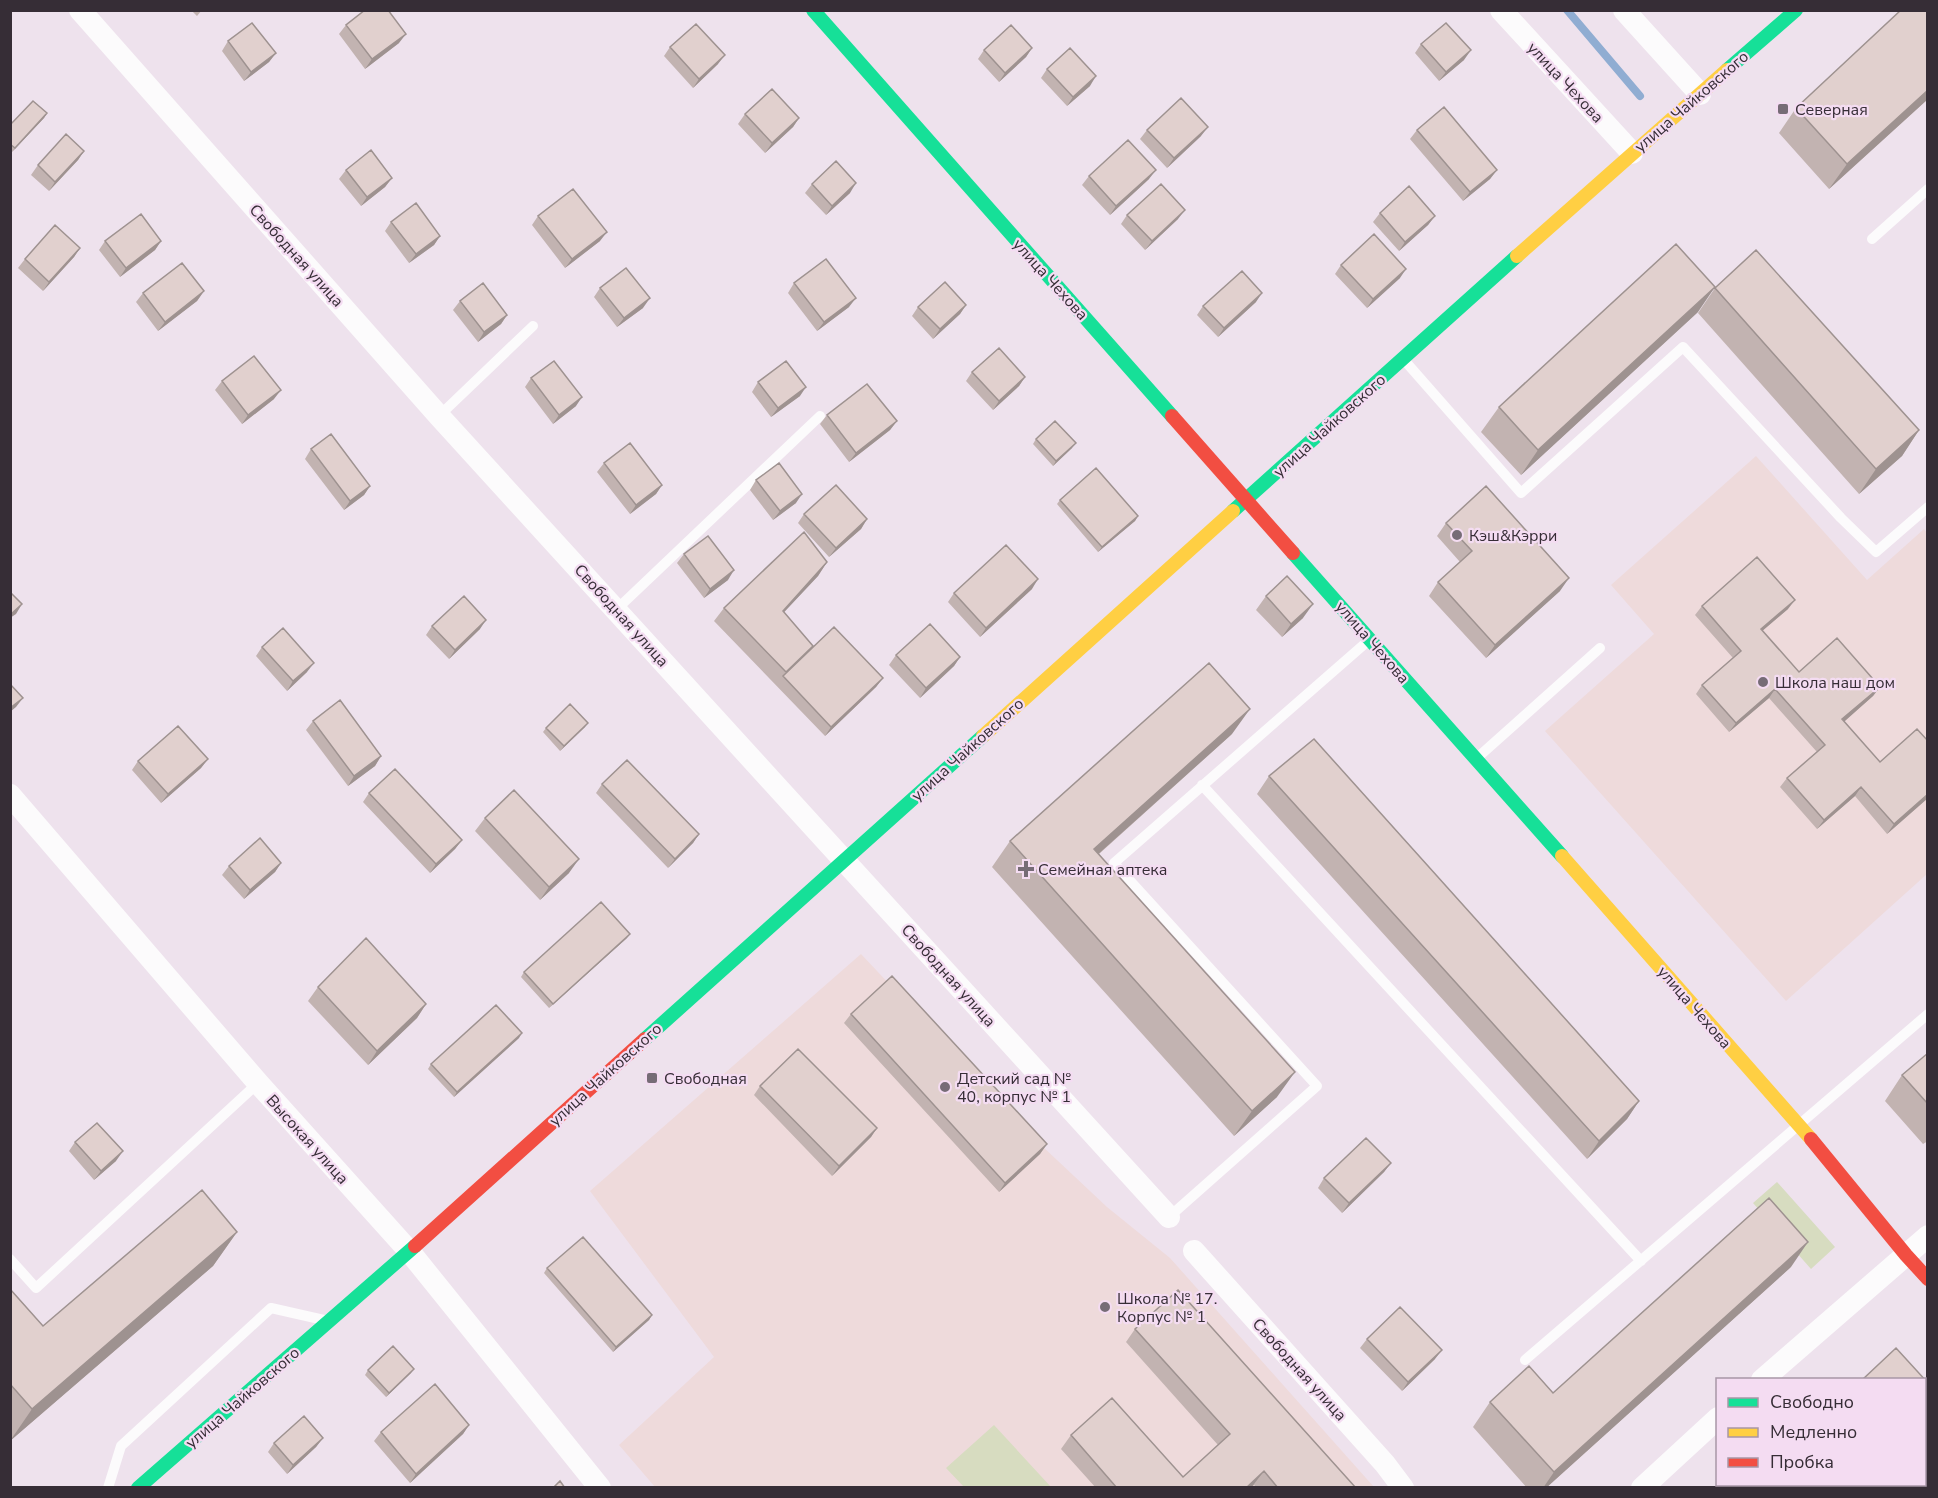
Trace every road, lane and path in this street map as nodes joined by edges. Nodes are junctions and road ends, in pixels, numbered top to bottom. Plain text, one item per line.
1 (80, 10) edge
2 (813, 10) edge
3 (1501, 10) edge
4 (1624, 10) edge
5 (1796, 10) edge
6 (1700, 94) junction
7 (1632, 153) junction
8 (1928, 189) edge
9 (1872, 240) dead end
10 (533, 326) dead end
11 (1403, 359) junction
12 (439, 416) junction
13 (820, 416) dead end
14 (1246, 500) junction
15 (1928, 507) edge
16 (618, 609) junction
17 (1370, 639) junction
18 (1600, 648) dead end
19 (1476, 759) junction
20 (1202, 785) junction
21 (10, 795) edge
22 (844, 859) junction
23 (1928, 1014) edge
24 (258, 1083) junction
25 (1799, 1125) junction
26 (1169, 1217) joint
27 (1928, 1236) edge
28 (409, 1251) junction
29 (1194, 1251) dead end
30 (1906, 1255) junction
31 (10, 1259) edge
32 (1641, 1261) junction
33 (1928, 1279) edge
34 (329, 1321) junction
35 (1525, 1360) dead end
36 (1764, 1378) edge
37 (1716, 1420) edge
38 (108, 1488) edge
39 (138, 1488) edge
40 (600, 1488) edge
41 (1403, 1488) edge
42 (1642, 1488) edge

1 - 12 street, Свободная улица
2 - 14 main road, улица Чехова
3 - 7 street, улица Чехова
4 - 6 street
5 - 6 main road, улица Чайковского
6 - 7 main road, улица Чайковского
7 - 11 main road, улица Чайковского
8 - 9 lane
10 - 12 lane
11 - 14 main road, улица Чайковского
11 - 15 lane
12 - 16 street, Свободная улица
13 - 16 lane
14 - 17 main road, улица Чехова
14 - 22 main road, улица Чайковского
16 - 22 street, Свободная улица
17 - 19 main road, улица Чехова
17 - 20 lane
18 - 19 lane
19 - 25 main road, улица Чехова
20 - 26 lane
20 - 32 lane
21 - 24 street, Высокая улица
22 - 26 street, Свободная улица
22 - 28 main road, улица Чайковского
23 - 25 lane
24 - 28 street, Высокая улица
24 - 31 lane
25 - 30 main road, улица Чехова
25 - 32 lane
27 - 30 street
28 - 34 main road, улица Чайковского
28 - 40 street, Высокая улица
29 - 41 street, Свободная улица
30 - 33 main road, улица Чехова
30 - 36 street
32 - 35 lane
34 - 38 lane
34 - 39 main road, улица Чайковского
37 - 42 street

